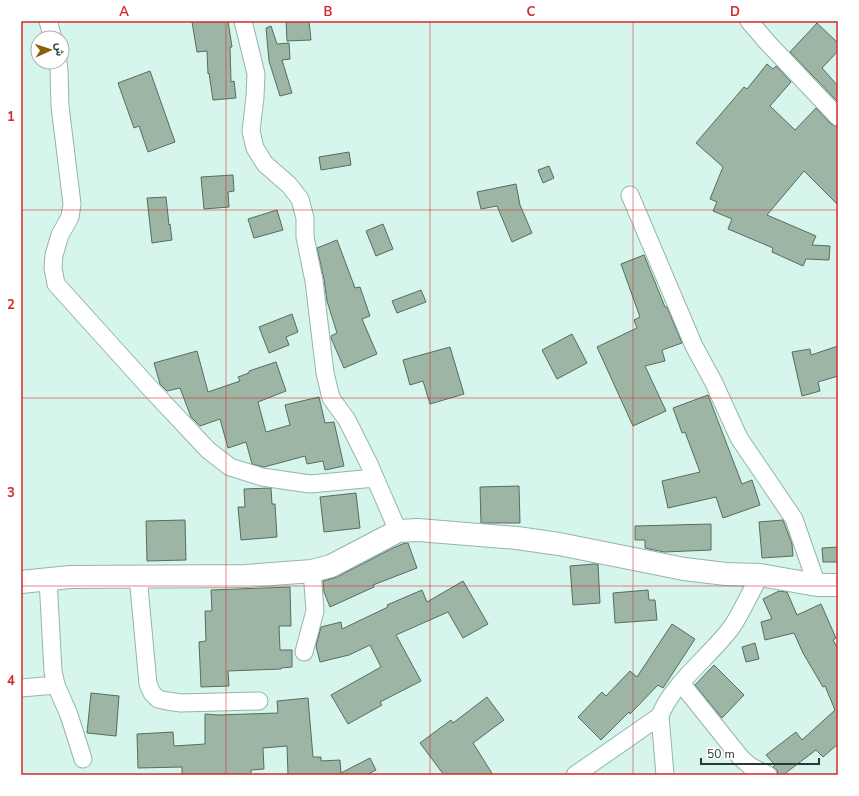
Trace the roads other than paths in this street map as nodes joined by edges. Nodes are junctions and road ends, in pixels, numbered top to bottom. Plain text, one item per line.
1 (243, 21) edge
2 (749, 21) edge
3 (58, 70) edge
4 (838, 117) edge
5 (630, 195) dead end
6 (375, 478) junction
7 (398, 530) junction
8 (312, 571) junction
9 (760, 575) junction
10 (138, 576) junction
11 (48, 579) junction
12 (21, 582) edge
13 (828, 585) edge
14 (304, 652) dead end
15 (681, 683) junction
16 (56, 685) junction
17 (21, 688) edge
18 (259, 701) dead end
19 (660, 716) junction
20 (83, 759) dead end
21 (575, 775) edge
22 (665, 775) edge
23 (768, 775) edge

1 - 6 street
2 - 4 street
3 - 6 street
5 - 13 street
6 - 7 street
7 - 8 street
7 - 9 street
8 - 10 street
8 - 14 street
9 - 13 street
9 - 15 street
10 - 11 street
10 - 18 street
11 - 12 street
11 - 16 street
15 - 19 street
15 - 23 street
16 - 17 street
16 - 20 street
19 - 21 street
19 - 22 street

